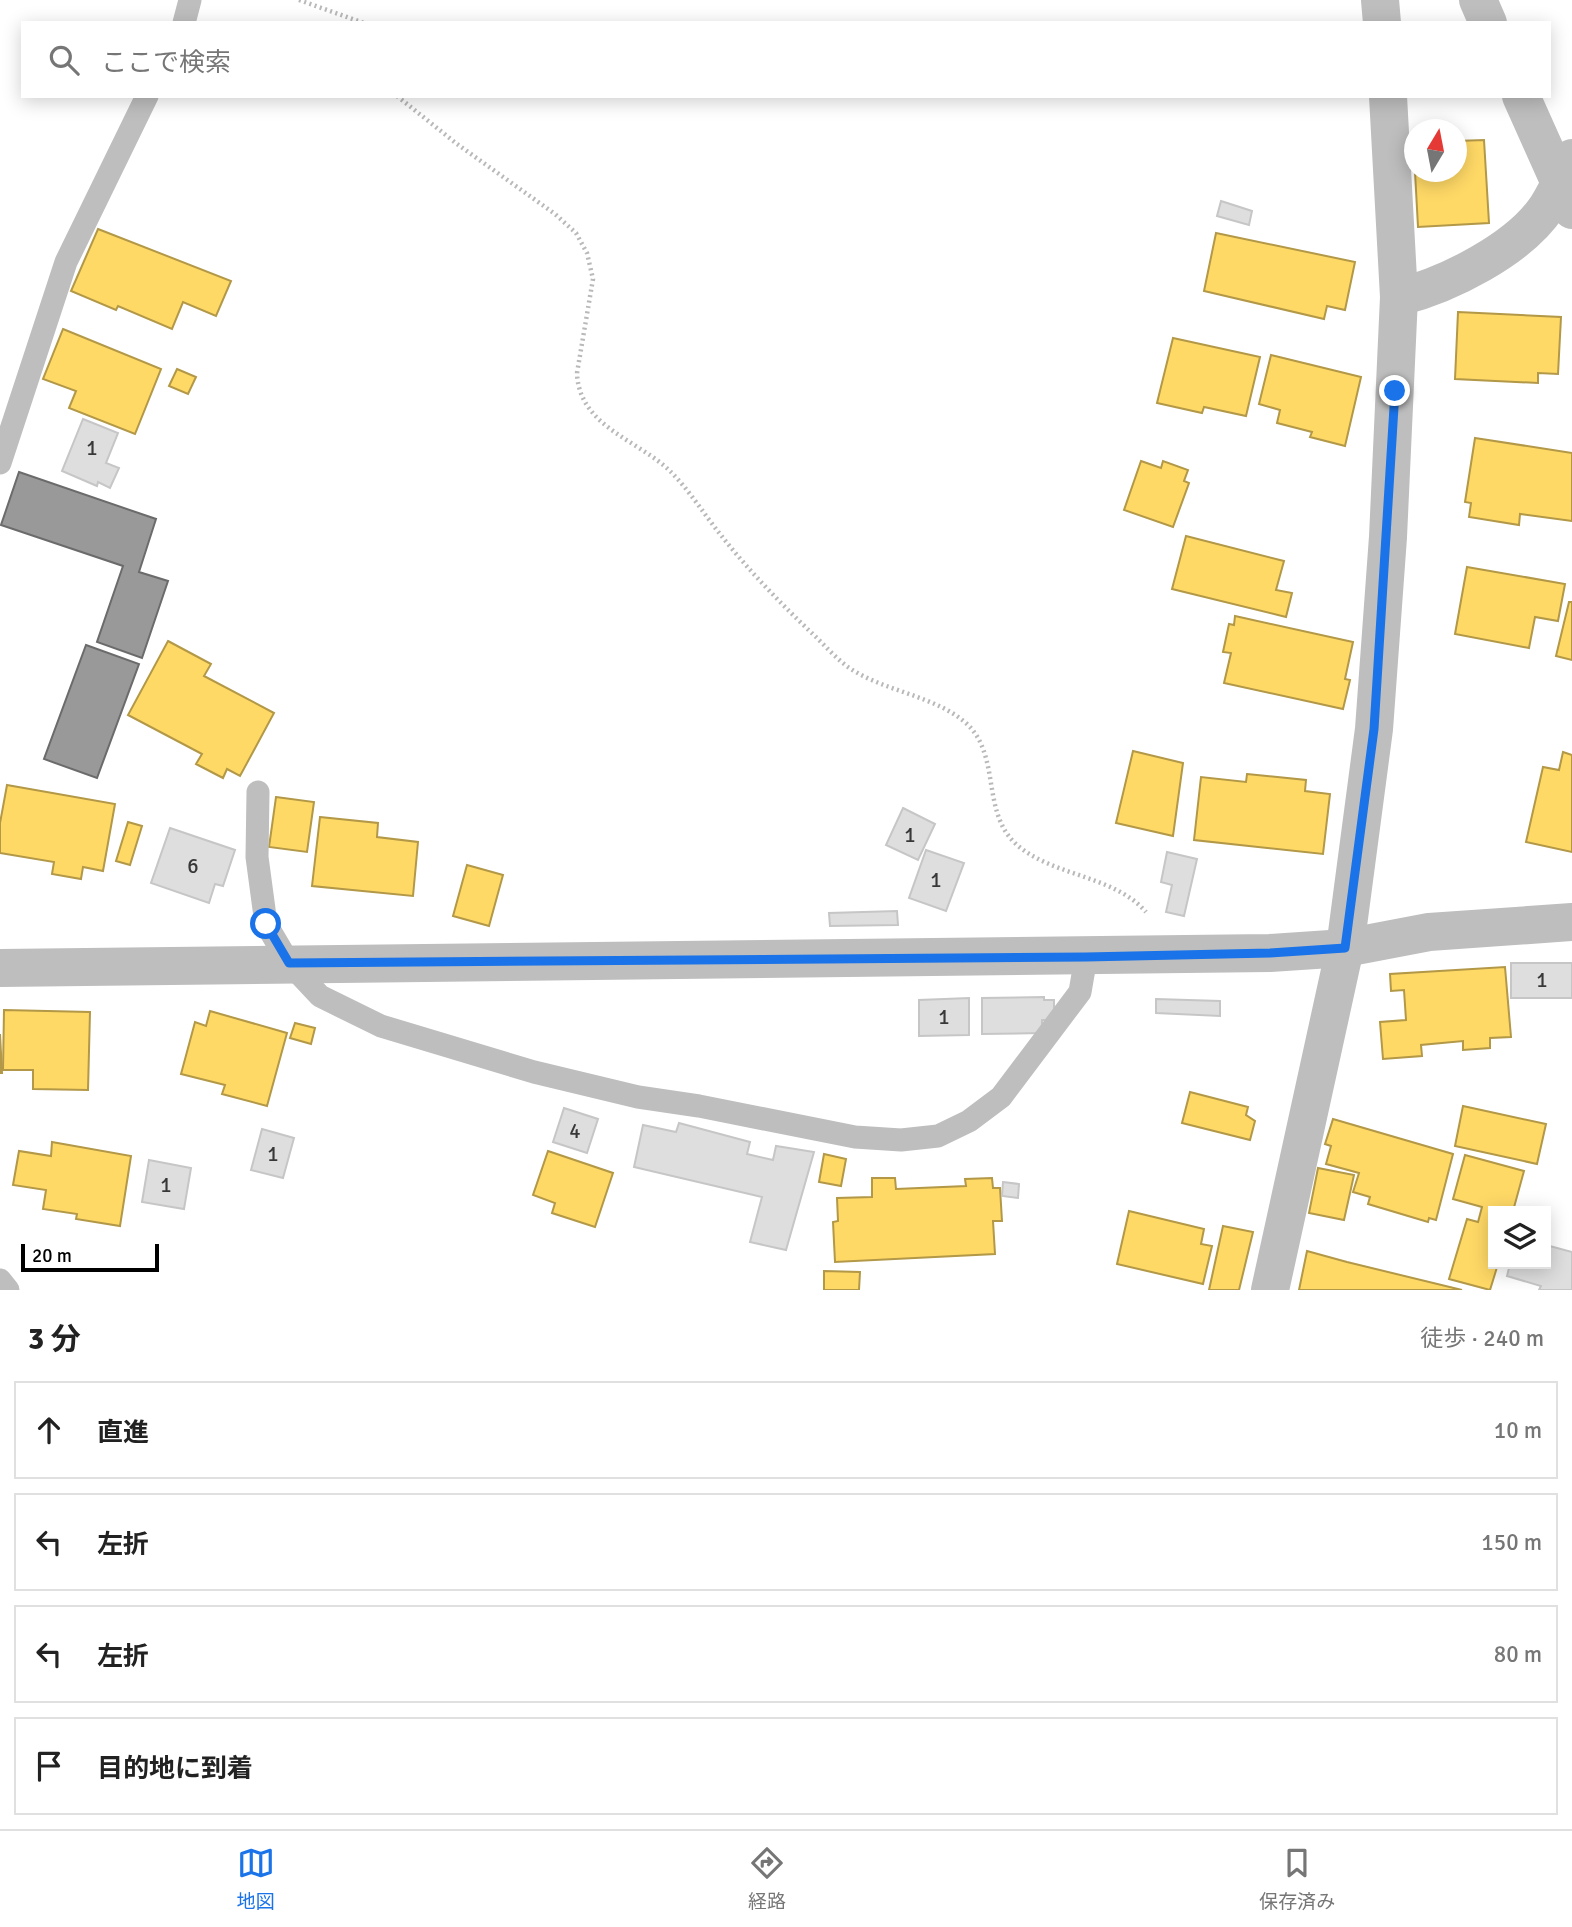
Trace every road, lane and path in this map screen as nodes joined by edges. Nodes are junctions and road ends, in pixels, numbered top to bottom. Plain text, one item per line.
1 (190, 0) edge
2 (299, 0) edge
3 (1380, 0) edge
4 (1478, 0) edge
5 (185, 21) edge
6 (358, 21) edge
7 (1382, 21) edge
8 (1487, 21) edge
9 (146, 98) edge
10 (399, 98) edge
11 (1388, 98) edge
12 (1522, 98) edge
13 (1568, 184) edge
14 (1399, 297) junction
15 (0, 463) edge
16 (258, 792) dead end
17 (1572, 922) edge
18 (1345, 948) junction
19 (1164, 955) junction
20 (1086, 957) junction
21 (289, 963) junction
22 (0, 968) edge
23 (0, 1280) edge
24 (8, 1290) edge
25 (1270, 1290) edge

1 - 5 lane
2 - 6 path
3 - 7 street
4 - 8 street
9 - 15 lane
10 - 19 path
11 - 14 street
12 - 13 street
13 - 14 street
14 - 18 street
16 - 21 lane
17 - 18 street
18 - 19 street
18 - 25 street
19 - 20 street
20 - 21 street
20 - 21 lane
21 - 22 street
23 - 24 lane

